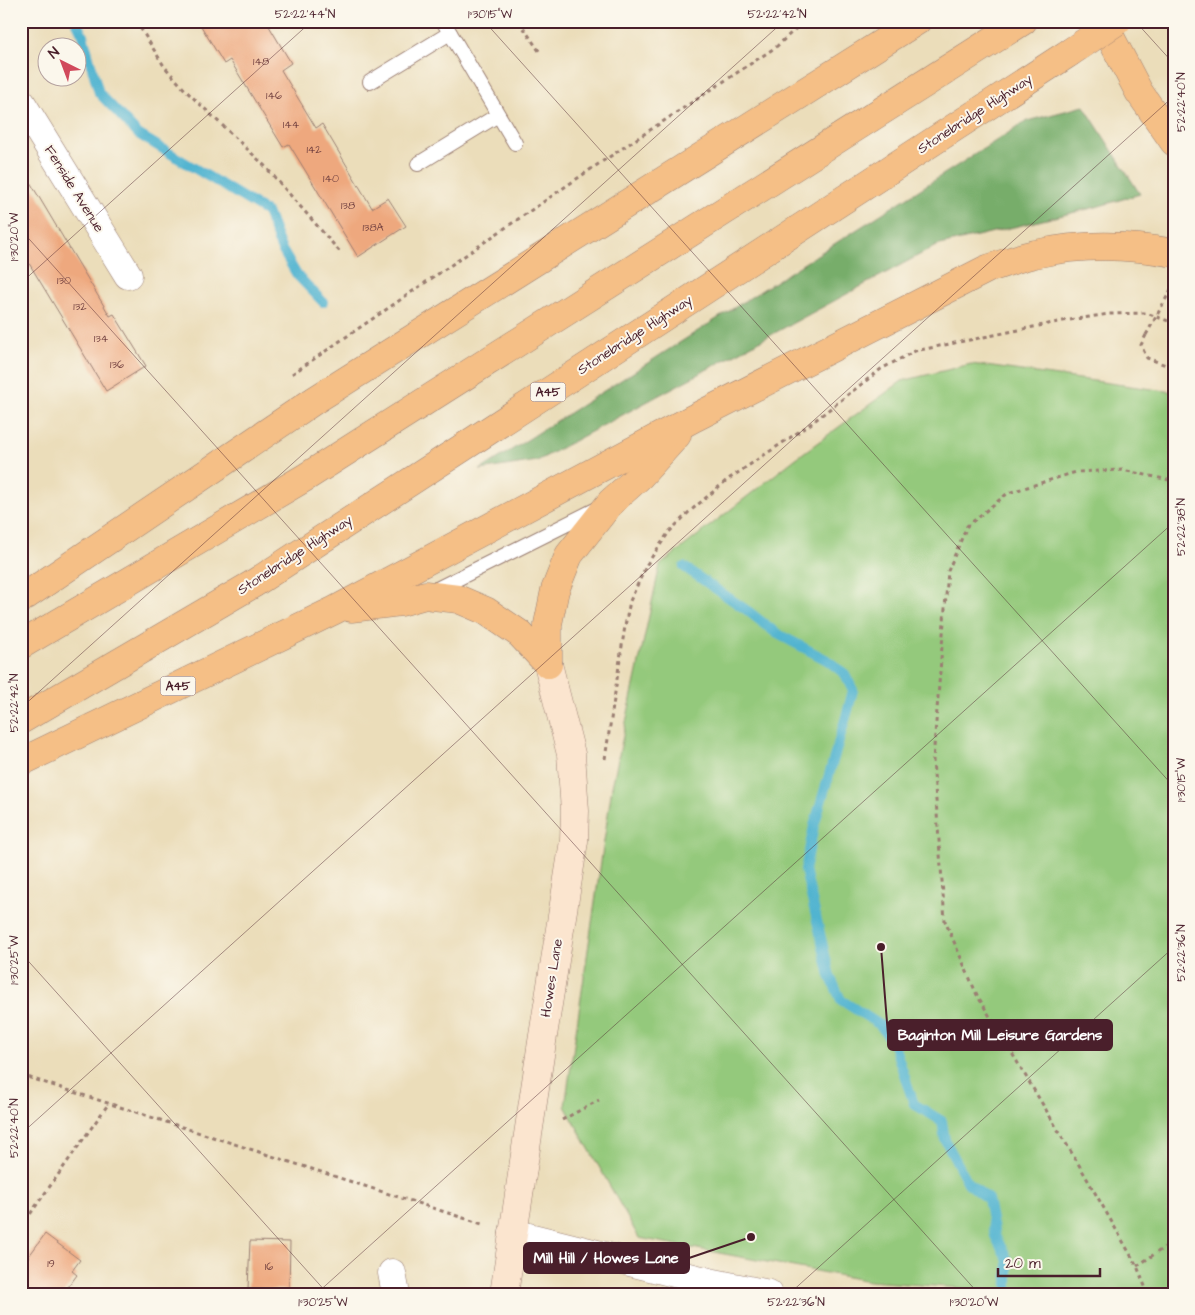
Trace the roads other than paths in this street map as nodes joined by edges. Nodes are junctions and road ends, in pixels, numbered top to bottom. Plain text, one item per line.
1 (917, 21) edge
2 (1023, 21) edge
3 (1102, 21) edge
4 (1117, 21) edge
5 (446, 27) edge
6 (370, 82) dead end
7 (21, 102) edge
8 (498, 115) junction
9 (1174, 142) edge
10 (516, 143) dead end
11 (418, 164) dead end
12 (1174, 253) edge
13 (128, 275) dead end
14 (692, 420) junction
15 (611, 502) junction
16 (425, 595) junction
17 (21, 599) edge
18 (335, 610) junction
19 (21, 645) edge
20 (548, 664) junction
21 (21, 720) edge
22 (21, 762) edge
23 (513, 1233) junction
24 (504, 1294) edge
25 (770, 1294) edge

1 - 17 highway
2 - 19 highway
3 - 9 highway
4 - 21 highway, Stonebridge Highway / A45, bridge
5 - 6 lane
5 - 8 lane
7 - 13 street, Fenside Avenue
8 - 10 lane
8 - 11 lane
12 - 14 highway, A45
14 - 15 highway
14 - 18 highway, A45
15 - 16 lane
15 - 20 highway
16 - 18 highway
16 - 20 highway
18 - 22 highway, A45
20 - 23 main road, Howes Lane
23 - 24 main road, Howes Lane
23 - 25 street

